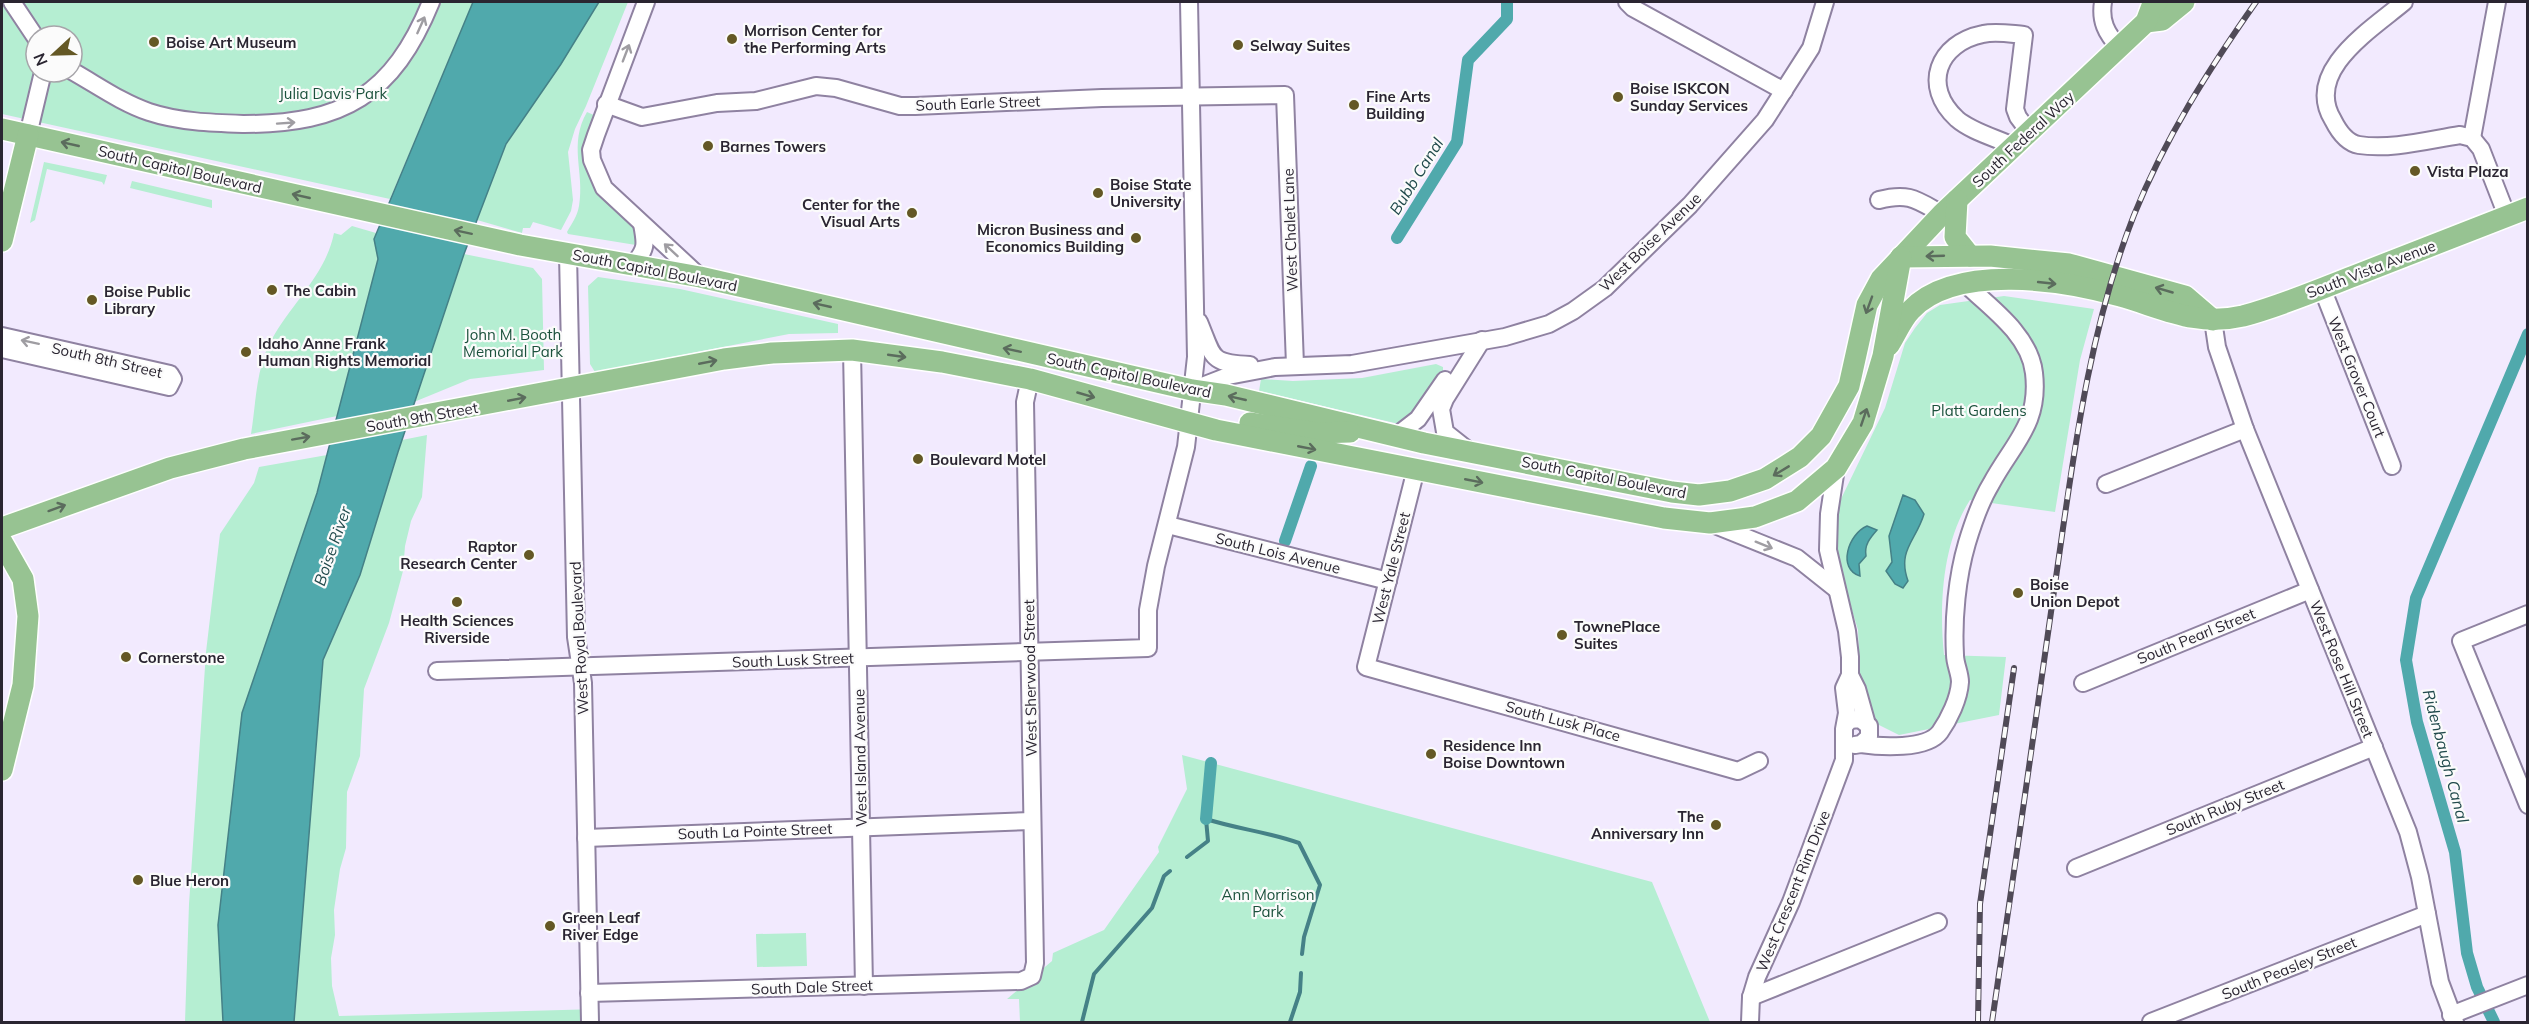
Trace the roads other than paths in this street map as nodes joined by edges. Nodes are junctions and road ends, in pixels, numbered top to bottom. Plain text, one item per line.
1 (12, 2) edge
2 (431, 2) edge
3 (646, 2) edge
4 (1189, 2) edge
5 (1627, 2) edge
6 (1825, 2) edge
7 (2103, 2) edge
8 (2157, 2) edge
9 (2184, 2) edge
10 (2404, 2) edge
11 (2497, 2) edge
12 (2145, 22) junction
13 (26, 24) edge
14 (2119, 47) junction
15 (84, 77) edge
16 (42, 84) edge
17 (1784, 91) junction
18 (1191, 95) junction
19 (1285, 95) joint
20 (606, 104) junction
21 (2, 129) edge
22 (28, 135) junction
23 (2472, 138) junction
24 (2023, 140) junction
25 (1879, 200) dead end
26 (1949, 207) junction
27 (2528, 208) edge
28 (2507, 216) junction
29 (642, 224) junction
30 (2, 241) edge
31 (568, 254) junction
32 (1970, 256) junction
33 (1901, 257) junction
34 (632, 266) junction
35 (699, 277) junction
36 (1963, 282) junction
37 (2322, 288) junction
38 (1196, 314) junction
39 (2212, 320) junction
40 (2, 336) edge
41 (1474, 341) junction
42 (2, 349) edge
43 (852, 350) junction
44 (1882, 356) junction
45 (1295, 365) junction
46 (1275, 367) junction
47 (1029, 379) junction
48 (571, 387) junction
49 (1192, 390) junction
50 (1189, 418) junction
51 (2245, 429) junction
52 (1387, 434) junction
53 (1470, 451) junction
54 (2392, 466) dead end
55 (1836, 468) junction
56 (1416, 469) junction
57 (2106, 484) dead end
58 (1710, 523) junction
59 (1168, 525) junction
60 (2, 528) edge
61 (2, 542) edge
62 (1388, 581) junction
63 (1836, 590) junction
64 (2310, 590) junction
65 (2528, 614) edge
66 (1029, 652) junction
67 (858, 657) junction
68 (579, 667) junction
69 (1366, 667) joint
70 (437, 671) dead end
71 (1850, 675) junction
72 (2083, 683) dead end
73 (1867, 723) junction
74 (1845, 729) junction
75 (1860, 744) junction
76 (1900, 745) junction
77 (2374, 747) junction
78 (1844, 760) junction
79 (1759, 761) dead end
80 (2, 770) edge
81 (2528, 805) edge
82 (1032, 821) junction
83 (862, 827) junction
84 (586, 838) junction
85 (2076, 868) dead end
86 (2427, 914) junction
87 (1938, 922) dead end
88 (1032, 976) joint
89 (864, 986) junction
90 (2528, 986) edge
91 (590, 993) junction
92 (1751, 997) junction
93 (2453, 1019) edge
94 (590, 1023) edge
95 (1750, 1023) edge
96 (2151, 1023) edge

1 - 13 street
15 -> 2 street
20 -> 3 street
4 - 18 street
5 - 17 street
6 - 17 street, West Boise Avenue
7 - 14 street
8 - 12 main road, South Federal Way
9 - 12 main road, South Federal Way
10 - 23 street
11 - 23 street
12 - 14 main road, South Federal Way
14 - 24 main road, South Federal Way
16 - 22 street
17 - 41 street, West Boise Avenue
18 - 19 street, South Earle Street
18 - 20 street, South Earle Street
18 - 38 street
19 - 45 street, West Chalet Lane
20 - 29 street
21 - 22 main road, South Capitol Boulevard
22 - 30 main road
31 -> 22 main road, South Capitol Boulevard
23 - 28 street
24 - 24 street
24 - 26 main road, South Federal Way
25 - 26 street
26 - 32 main road
26 - 33 main road, South Federal Way
27 - 28 main road, South Vista Avenue
28 - 37 main road, South Vista Avenue
29 - 34 street
35 -> 29 street
31 - 34 main road, South Capitol Boulevard
31 - 48 street, West Royal Boulevard
32 -> 33 main road
39 -> 32 main road
33 - 44 main road, South Capitol Boulevard
33 -> 53 main road, South Capitol Boulevard
34 - 35 main road, South Capitol Boulevard
49 -> 35 main road, South Capitol Boulevard
36 -> 39 main road, South Vista Avenue
36 - 44 main road, South Vista Avenue
36 - 76 street
37 - 39 main road, South Vista Avenue
37 - 54 street, West Grover Court
38 - 46 street, West Boise Avenue
38 - 49 street
39 - 51 street, West Rose Hill Street
42 -> 40 street, South 8th Street
41 - 45 street, West Boise Avenue
41 - 52 street
41 - 53 street
43 -> 47 main road, South Capitol Boulevard
48 -> 43 main road, South 9th Street
43 - 67 street, West Island Avenue
55 -> 44 main road, South Capitol Boulevard
45 - 46 street, West Boise Avenue
46 - 49 street, West Boise Avenue
47 -> 50 main road, South Capitol Boulevard
47 - 66 street, West Sherwood Street
60 -> 48 main road, South 9th Street
48 - 68 street, West Royal Boulevard
49 - 50 street
52 -> 49 main road, South Capitol Boulevard
50 - 52 main road
50 -> 56 main road, South Capitol Boulevard
50 - 59 street
51 - 57 street
51 - 64 street, West Rose Hill Street
52 - 53 main road, South Capitol Boulevard
55 - 58 main road, South Capitol Boulevard
55 - 63 street, West Crescent Rim Drive
56 -> 58 main road, South Capitol Boulevard
56 - 62 street, West Yale Street
58 -> 63 street
59 - 62 street, South Lois Avenue
59 - 66 street, South Lusk Street
61 - 80 main road
62 - 69 street, West Yale Street
63 - 71 street, West Crescent Rim Drive
64 - 72 street, South Pearl Street
64 - 77 street, West Rose Hill Street
65 - 81 street
66 - 67 street, South Lusk Street
66 - 82 street, West Sherwood Street
67 - 68 street, South Lusk Street
67 - 83 street, West Island Avenue
68 - 70 street, South Lusk Street
68 - 84 street, West Royal Boulevard
69 - 79 street, South Lusk Place
71 - 73 street, West Crescent Rim Drive
71 - 74 street, West Crescent Rim Drive
73 - 74 street
73 - 75 street
73 - 76 street
74 - 75 street
74 - 78 street, West Crescent Rim Drive
75 - 76 street
75 - 78 street, West Crescent Rim Drive
77 - 85 street, South Ruby Street
77 - 86 street, West Rose Hill Street
78 - 92 street, West Crescent Rim Drive
82 - 83 street, South La Pointe Street
82 - 88 street, West Sherwood Street
83 - 84 street, South La Pointe Street
83 - 89 street, West Island Avenue
84 - 91 street, West Royal Boulevard
86 - 93 street, West Rose Hill Street
86 - 96 street, South Peasley Street
87 - 92 street
88 - 89 street, South Dale Street
89 - 91 street, South Dale Street
90 - 93 street
91 - 94 street, West Royal Boulevard
92 - 95 street, West Crescent Rim Drive

